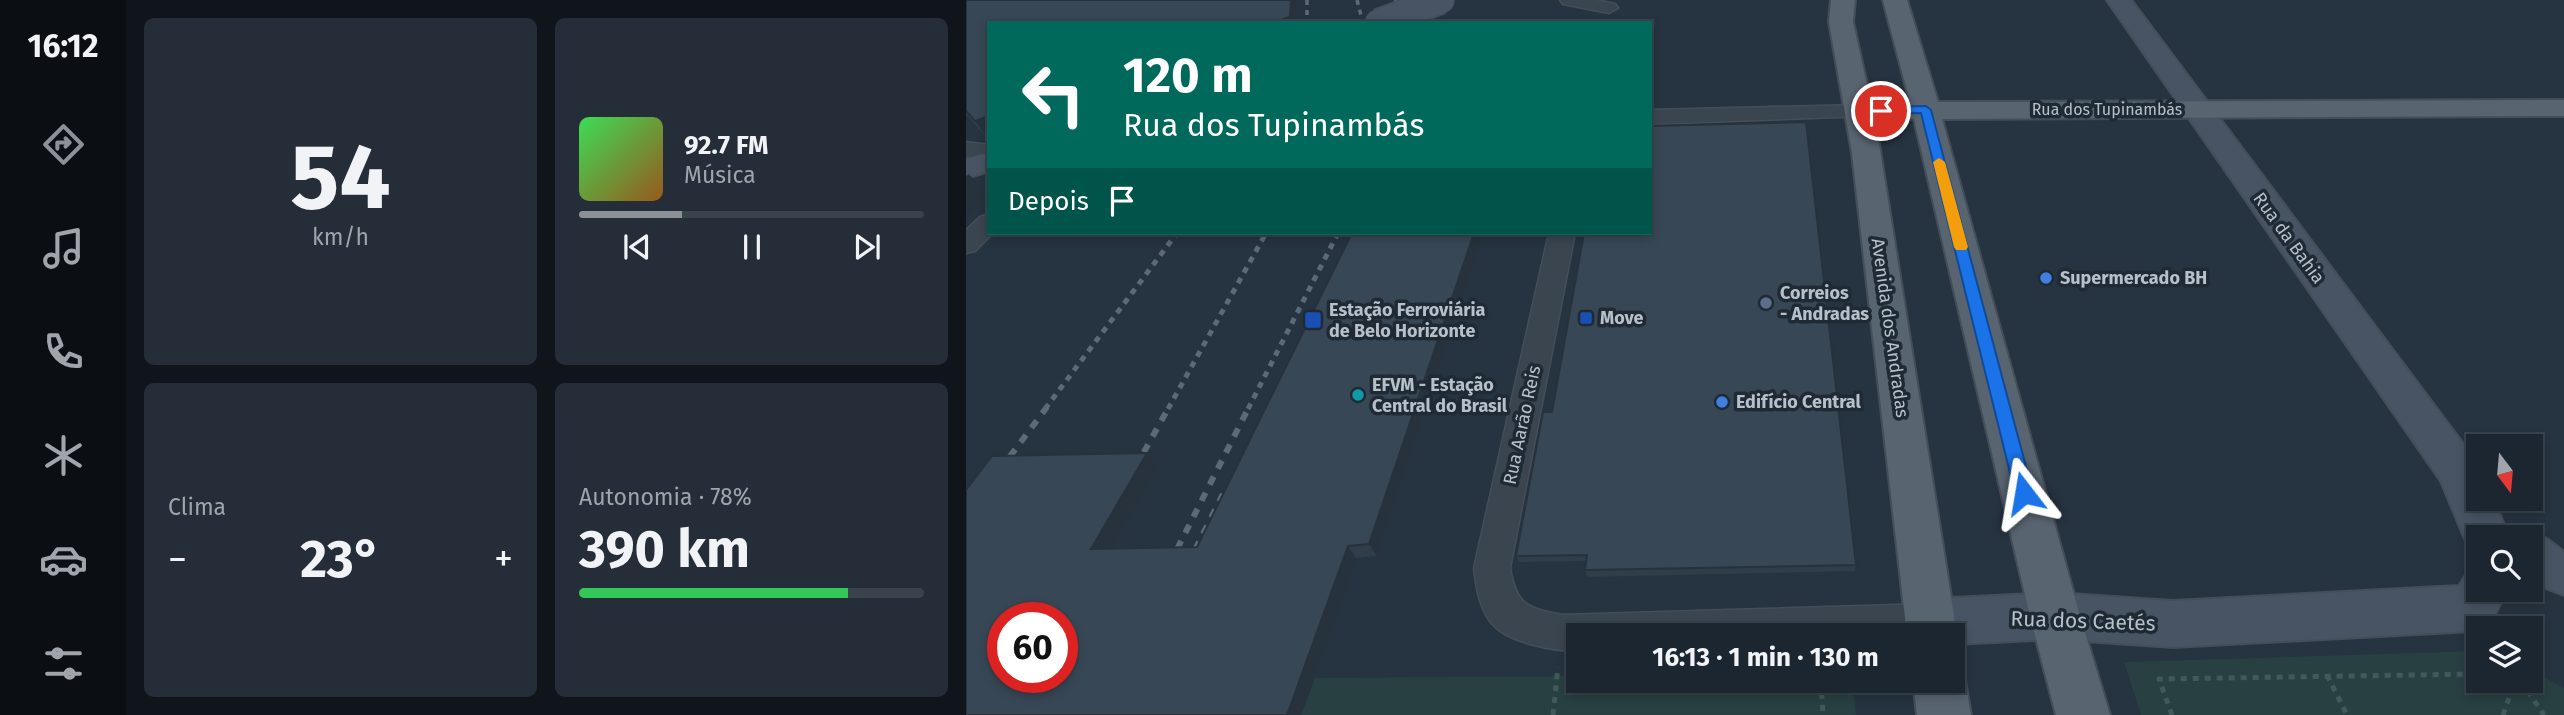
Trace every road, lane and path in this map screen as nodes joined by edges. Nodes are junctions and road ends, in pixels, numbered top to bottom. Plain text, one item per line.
1 (1441, 0) edge
2 (1569, 0) edge
3 (1826, 0) edge
4 (2119, 0) edge
5 (1893, 3) edge
6 (1609, 10) edge
7 (1842, 11) edge
8 (1383, 21) edge
9 (2564, 108) edge
10 (2195, 109) junction
11 (1926, 110) junction
12 (1858, 111) junction
13 (1652, 117) edge
14 (966, 149) edge
15 (987, 152) edge
16 (987, 162) edge
17 (966, 169) edge
18 (987, 224) edge
19 (1562, 235) edge
20 (966, 245) edge
21 (2466, 483) edge
22 (2489, 511) edge
23 (2501, 525) edge
24 (2543, 565) edge
25 (2564, 574) edge
26 (2476, 602) edge
27 (1508, 615) joint
28 (2055, 616) junction
29 (1930, 623) edge
30 (1965, 625) edge
31 (1562, 633) junction
32 (1566, 633) edge
33 (2466, 674) edge
34 (2327, 675) junction
35 (1822, 693) edge
36 (1941, 693) edge
37 (2511, 693) edge
38 (2529, 693) edge
39 (1553, 715) edge
40 (1823, 715) edge
41 (1944, 715) edge
42 (2083, 715) edge
43 (2172, 715) edge
44 (2347, 715) edge
45 (2503, 715) edge
46 (2544, 715) edge

1 - 8 street, bridge
2 - 6 street
3 - 7 main road, Avenida dos Andradas
4 - 10 street, Rua da Bahia
5 - 11 main road
7 - 12 main road, Avenida dos Andradas
9 - 10 main road, Rua dos Tupinambás
10 - 11 main road, Rua dos Tupinambás
10 - 21 street, Rua da Bahia
11 - 12 main road, Rua dos Tupinambás
11 - 28 main road
12 - 13 street, Rua dos Tupinambás
12 - 29 main road, Avenida dos Andradas
14 - 15 street
16 - 17 street
18 - 20 street
19 - 27 street, Rua Aarão Reis
22 - 23 street
24 - 25 street
26 - 28 street, Rua dos Caetés
27 - 31 street, Rua dos Caetés
28 - 30 street, Rua dos Caetés
28 - 42 main road
31 - 32 street, Rua dos Caetés
31 - 39 path
33 - 34 path
34 - 43 path
34 - 44 path
35 - 40 path
36 - 41 main road
37 - 45 path
38 - 46 path

